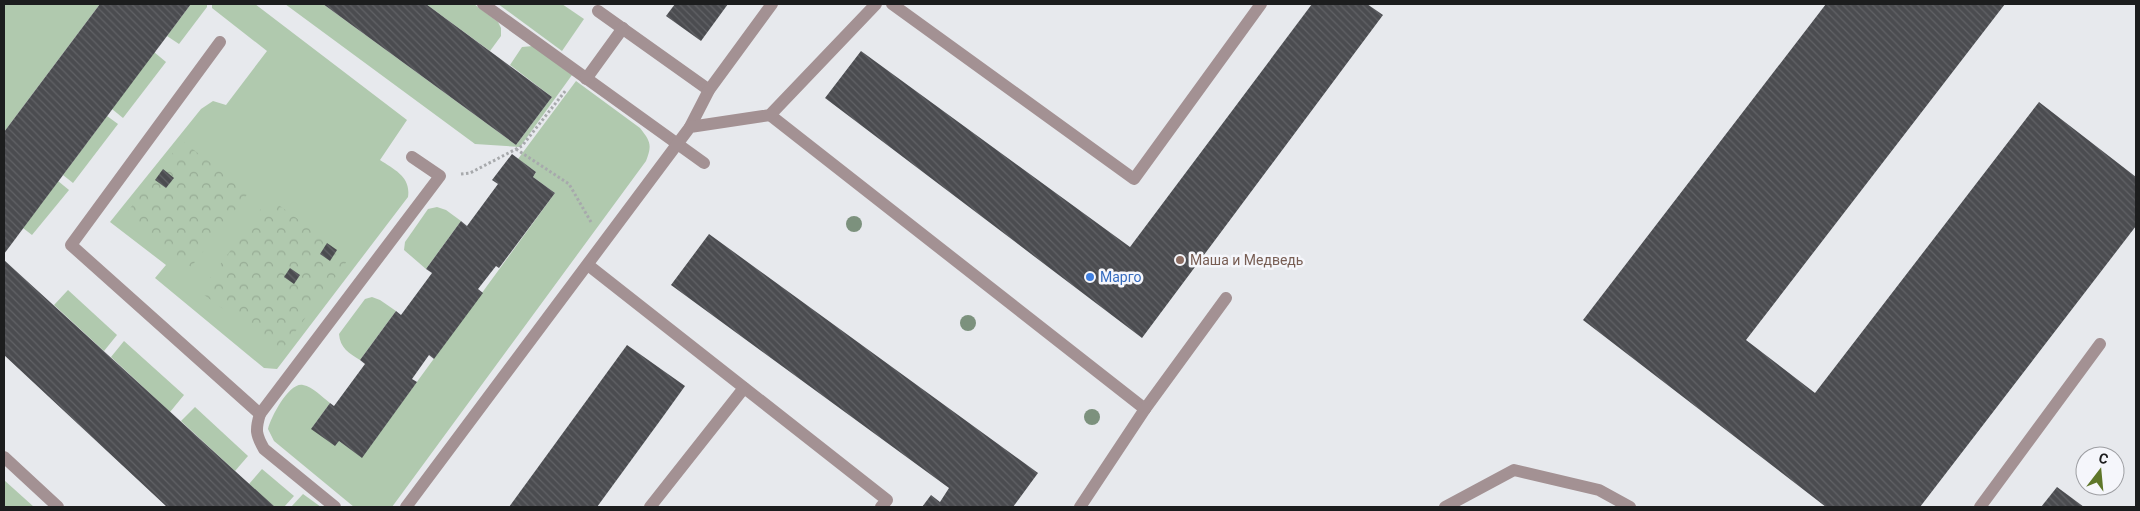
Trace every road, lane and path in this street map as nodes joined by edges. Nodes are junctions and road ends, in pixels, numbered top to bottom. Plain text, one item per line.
1 (483, 4) edge
2 (772, 4) edge
3 (876, 4) edge
4 (892, 4) edge
5 (1261, 4) edge
6 (598, 11) dead end
7 (623, 28) junction
8 (220, 42) dead end
9 (582, 76) junction
10 (709, 90) junction
11 (770, 115) junction
12 (690, 127) junction
13 (677, 144) junction
14 (516, 149) junction
15 (412, 158) dead end
16 (704, 163) dead end
17 (440, 176) junction
18 (592, 224) dead end
19 (588, 265) junction
20 (1226, 298) dead end
21 (2100, 344) dead end
22 (744, 388) junction
23 (1145, 409) junction
24 (260, 414) junction
25 (4, 457) edge
26 (58, 507) edge
27 (335, 507) edge
28 (406, 507) edge
29 (650, 507) edge
30 (881, 507) edge
31 (1080, 507) edge
32 (1445, 507) edge
33 (1630, 507) edge
34 (1980, 507) edge

1 - 9 lane
2 - 10 lane
3 - 11 lane
4 - 5 lane
6 - 7 lane
7 - 9 lane
7 - 10 lane
8 - 24 lane
9 - 13 lane
9 - 14 path
10 - 12 lane
11 - 12 lane
11 - 23 lane
12 - 13 lane
13 - 16 lane
13 - 19 lane
14 - 17 path
14 - 18 path
15 - 17 lane
17 - 24 lane
19 - 22 lane
19 - 28 lane
20 - 23 lane
21 - 34 lane
22 - 29 lane
22 - 30 lane
23 - 31 lane
24 - 27 lane
25 - 26 lane
32 - 33 lane

